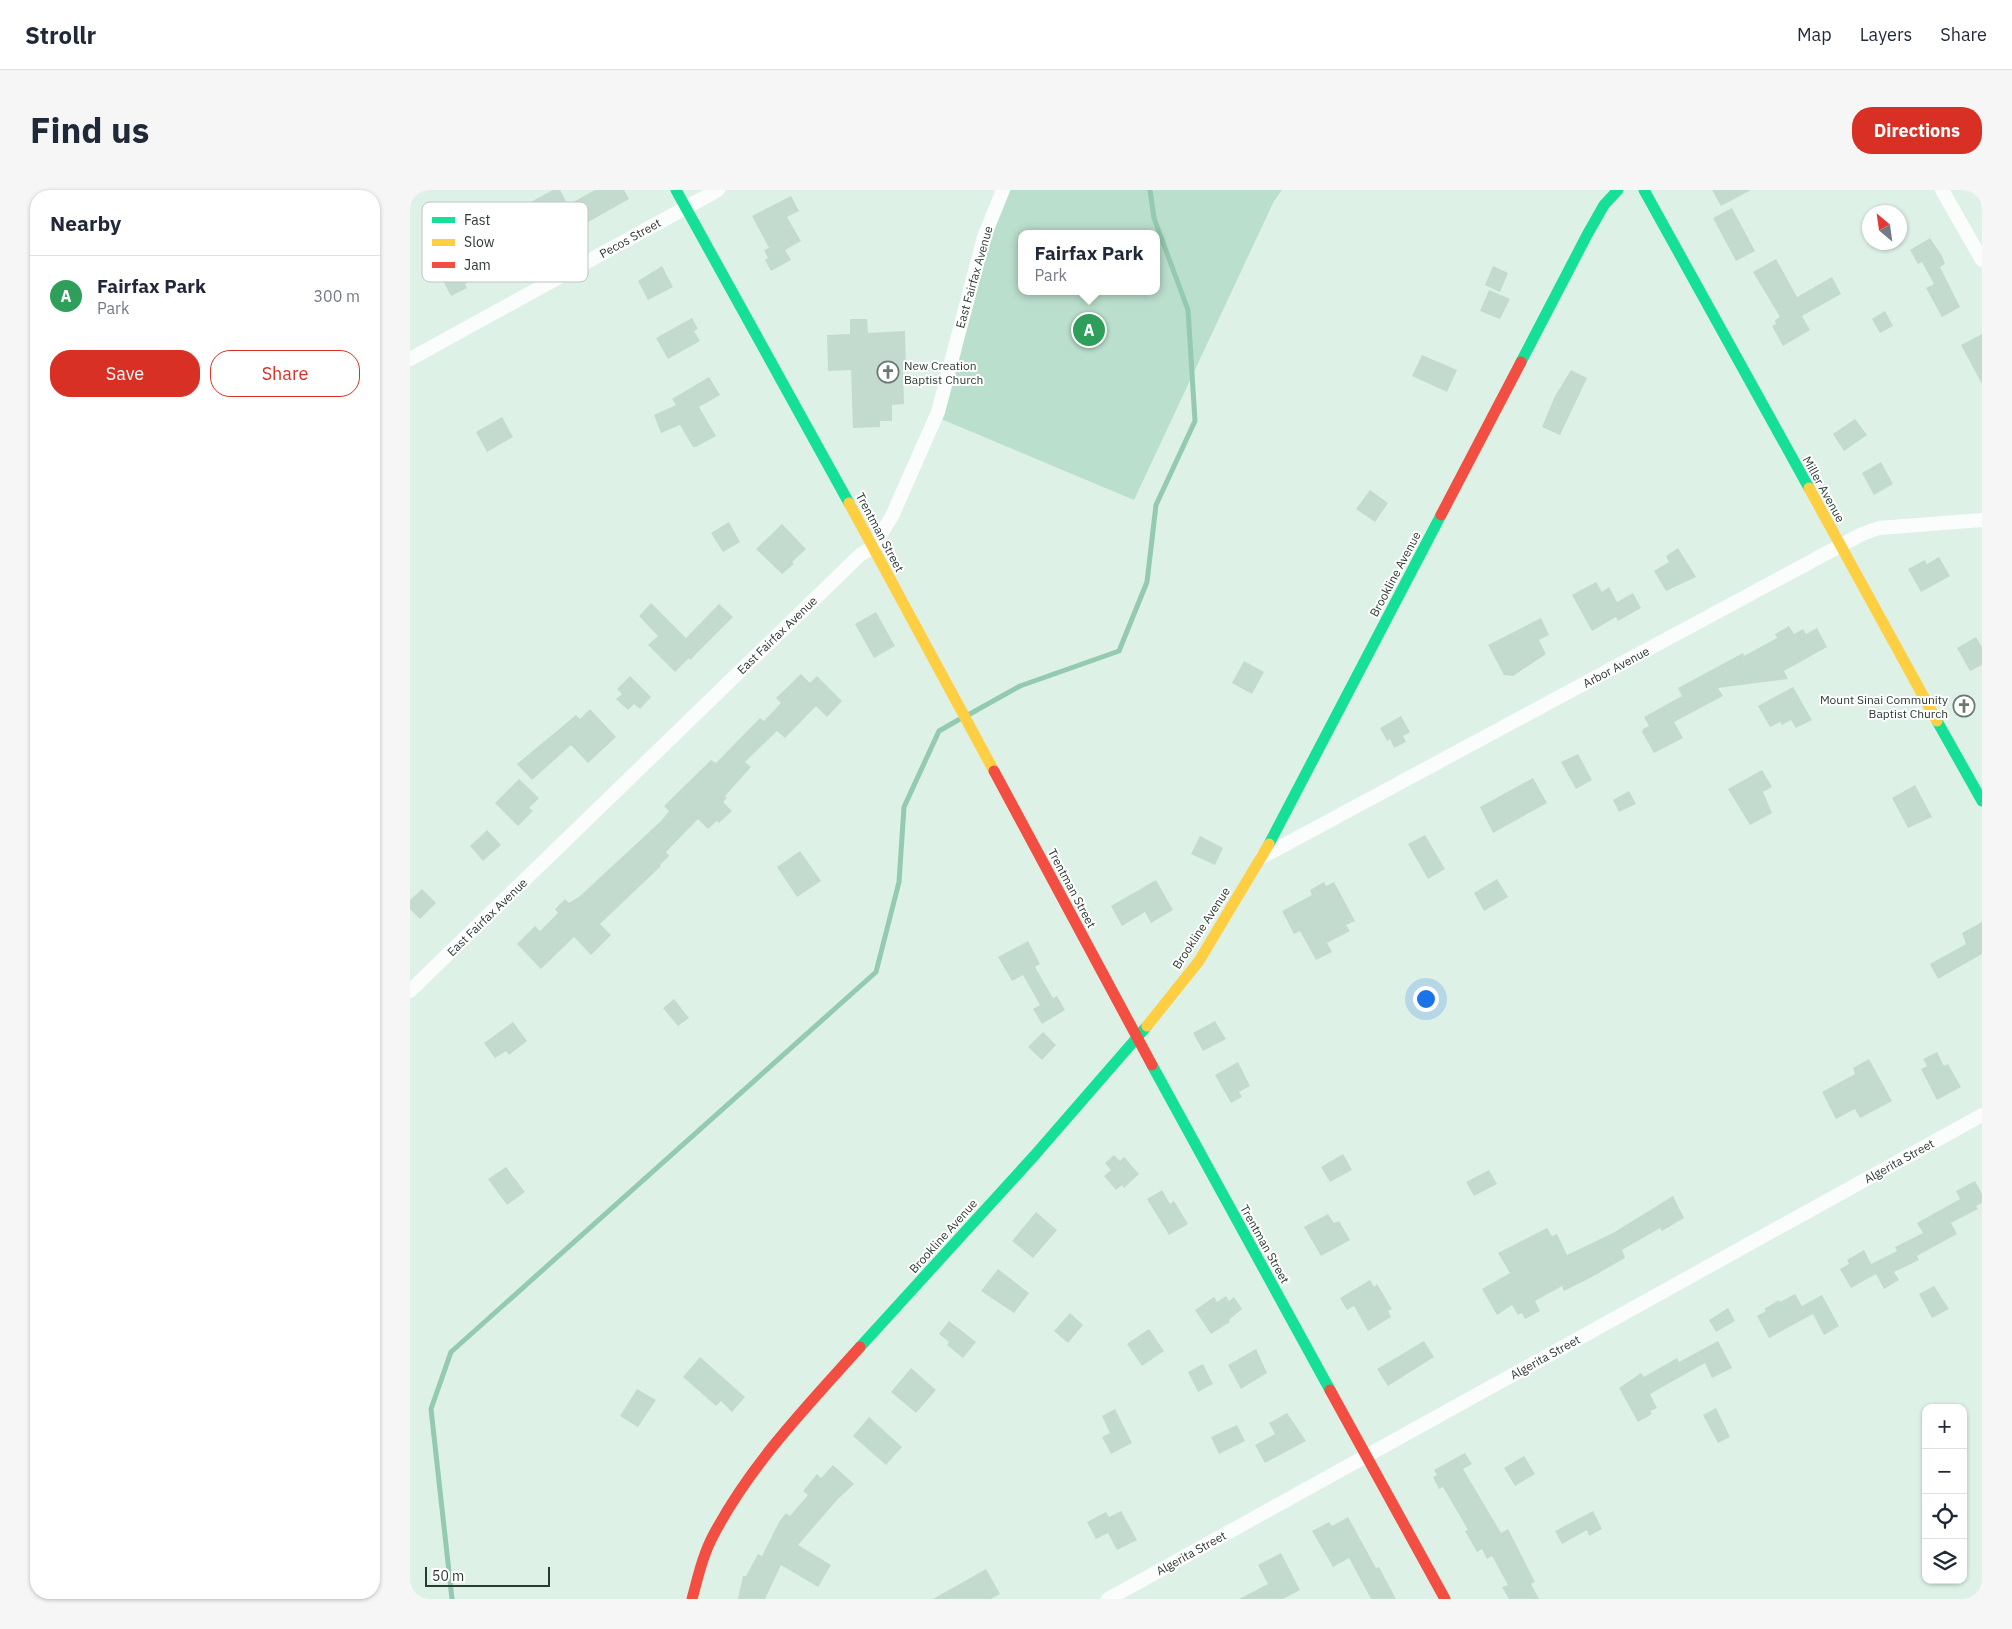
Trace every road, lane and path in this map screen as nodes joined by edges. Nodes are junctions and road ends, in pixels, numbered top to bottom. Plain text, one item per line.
1 (676, 190) edge
2 (718, 190) edge
3 (1003, 190) edge
4 (1618, 190) edge
5 (1644, 190) edge
6 (1942, 190) edge
7 (686, 208) junction
8 (1982, 260) edge
9 (588, 262) edge
10 (551, 282) edge
11 (410, 359) edge
12 (1982, 520) edge
13 (1840, 547) junction
14 (873, 548) junction
15 (1982, 801) edge
16 (1262, 858) junction
17 (410, 991) edge
18 (1137, 1038) junction
19 (1982, 1115) edge
20 (1365, 1456) junction
21 (692, 1599) edge
22 (1108, 1599) edge
23 (1445, 1599) edge

1 - 7 street, Trentman Street
2 - 7 street, Pecos Street
3 - 14 street, East Fairfax Avenue
4 - 16 street, Brookline Avenue
5 - 13 street, Miller Avenue
6 - 8 street
7 - 9 street, Pecos Street
7 - 14 street, Trentman Street
10 - 11 street, Pecos Street
12 - 13 street, Arbor Avenue
13 - 15 street, Miller Avenue
13 - 16 street, Arbor Avenue
14 - 17 street, East Fairfax Avenue
14 - 18 street, Trentman Street
16 - 18 street, Brookline Avenue
18 - 20 street, Trentman Street
18 - 21 street, Brookline Avenue
19 - 20 street, Algerita Street
20 - 22 street, Algerita Street
20 - 23 street, Trentman Street

